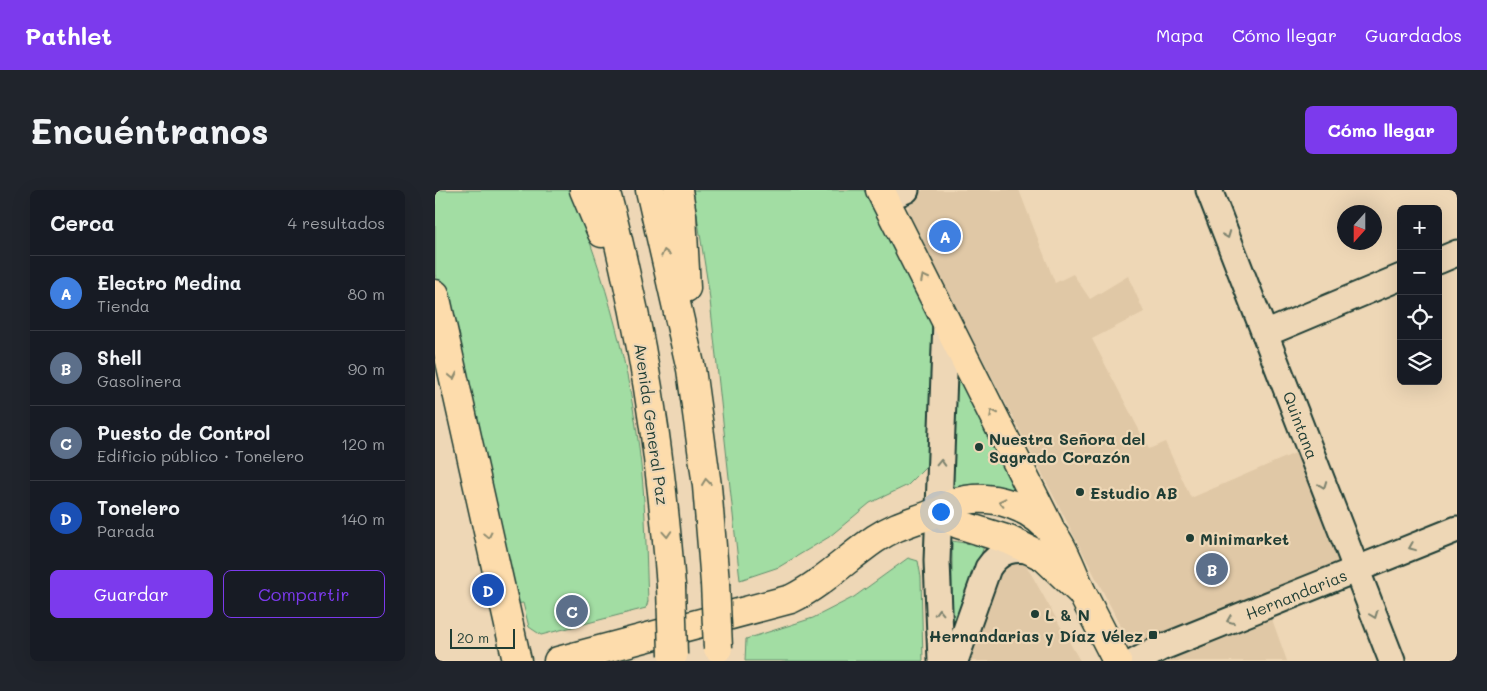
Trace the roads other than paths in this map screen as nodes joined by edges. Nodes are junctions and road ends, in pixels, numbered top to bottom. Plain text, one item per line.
1 (584, 190) edge
2 (605, 190) edge
3 (650, 190) edge
4 (678, 190) edge
5 (1209, 190) edge
6 (890, 193) edge
7 (1457, 253) edge
8 (1442, 259) edge
9 (1397, 279) edge
10 (435, 294) edge
11 (635, 313) junction
12 (946, 321) junction
13 (1265, 334) junction
14 (691, 369) junction
15 (939, 512) junction
16 (1457, 530) edge
17 (1045, 544) junction
18 (1356, 570) junction
19 (718, 655) edge
20 (673, 658) edge
21 (517, 661) edge
22 (558, 661) edge
23 (941, 661) edge
24 (955, 661) edge
25 (1117, 661) edge
26 (1136, 661) edge
27 (1392, 661) edge

1 - 11 main road
2 - 11 main road, Avenida General Paz
14 -> 3 main road
4 - 14 main road
5 -> 13 street, Quintana
12 -> 6 main road
7 - 8 street
9 - 13 street
10 -> 21 main road
11 -> 20 main road, Avenida General Paz, bridge
15 -> 12 street
17 -> 12 main road
13 -> 18 street, Quintana
19 -> 14 main road, bridge
15 - 17 main road
15 - 22 main road
23 -> 15 street
16 -> 18 street, Hernandarias
17 - 24 street
17 - 25 main road
18 -> 26 street, Hernandarias
18 -> 27 street, Quintana

